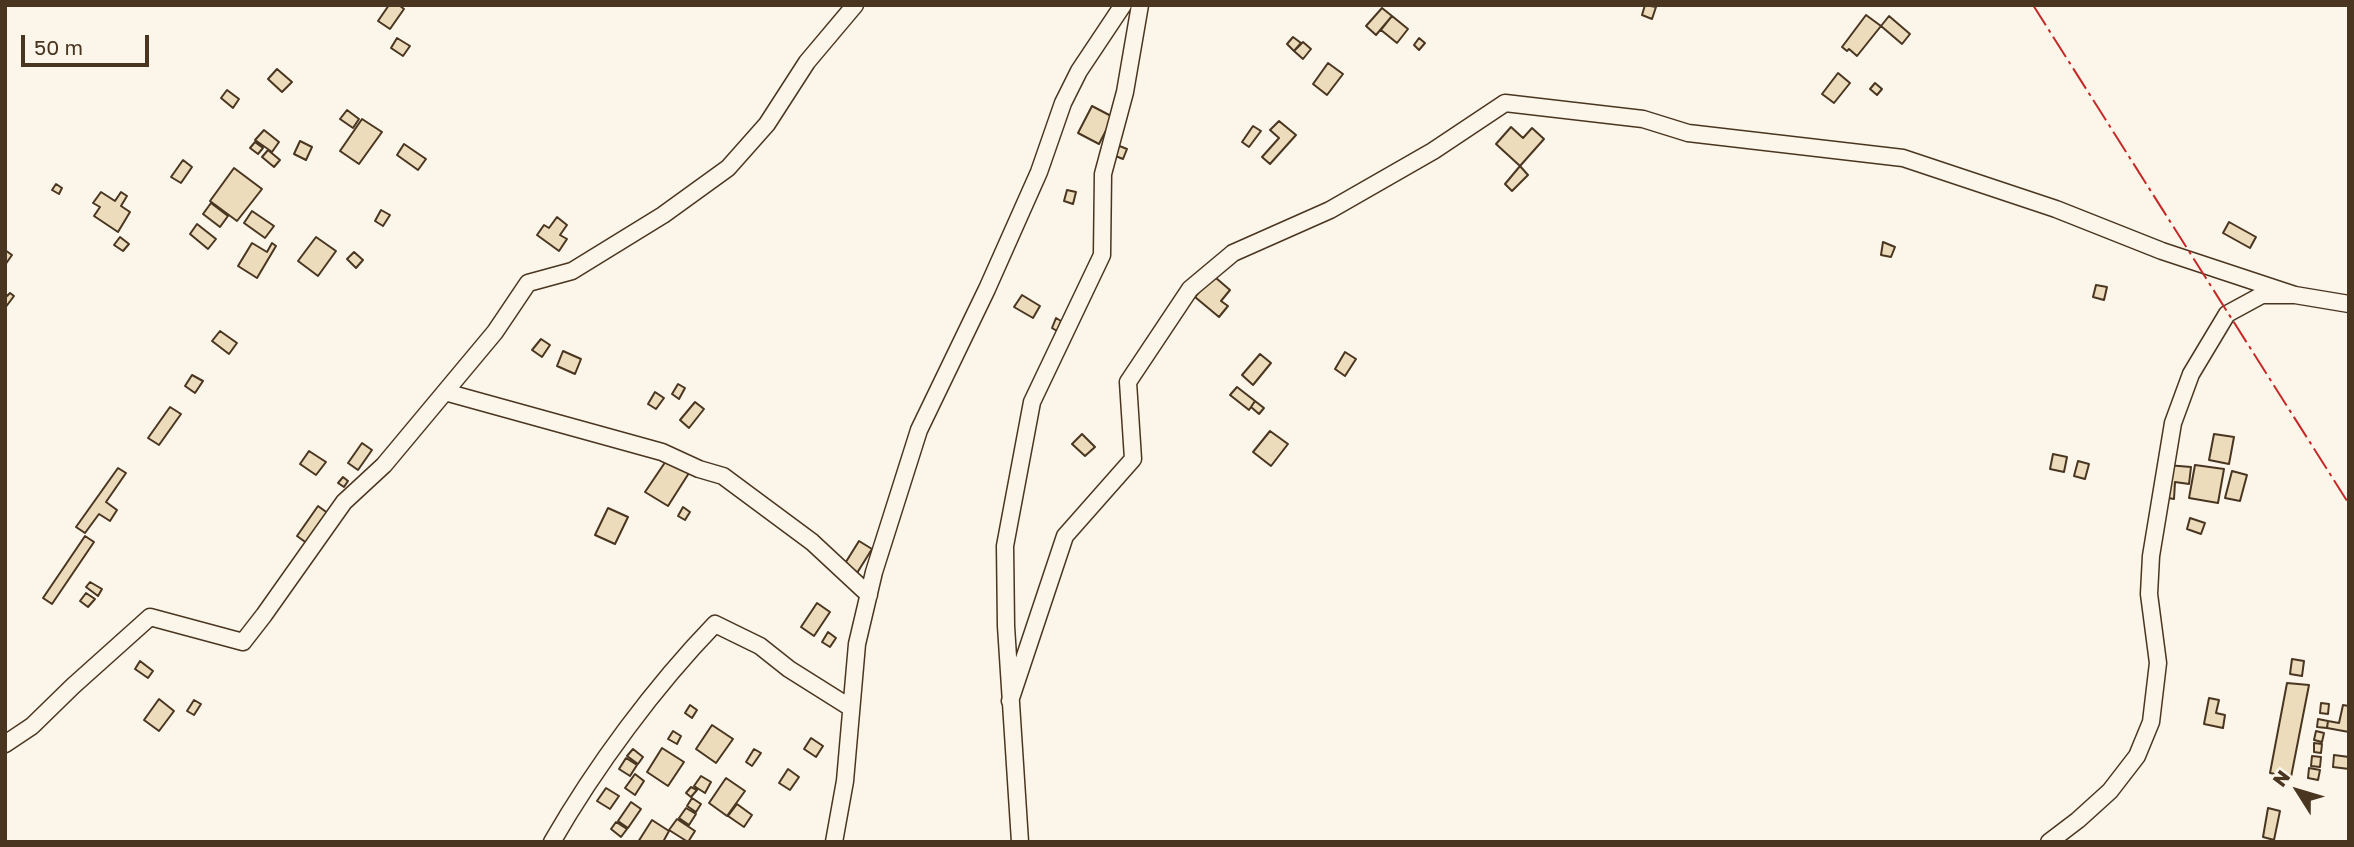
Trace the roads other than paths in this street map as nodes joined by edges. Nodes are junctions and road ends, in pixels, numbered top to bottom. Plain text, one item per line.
1 (855, 5) edge
2 (1123, 5) edge
3 (1140, 5) edge
4 (2295, 295) junction
5 (2349, 304) edge
6 (445, 392) junction
7 (869, 595) junction
8 (1010, 701) junction
9 (851, 708) junction
10 (5, 744) edge
11 (552, 842) edge
12 (834, 842) edge
13 (1020, 842) edge
14 (2049, 842) edge

1 - 6 street
2 - 7 street
3 - 8 street
4 - 5 street
4 - 8 street
4 - 14 street
6 - 7 street
6 - 10 street
7 - 9 street
8 - 13 street
9 - 11 street
9 - 12 street

